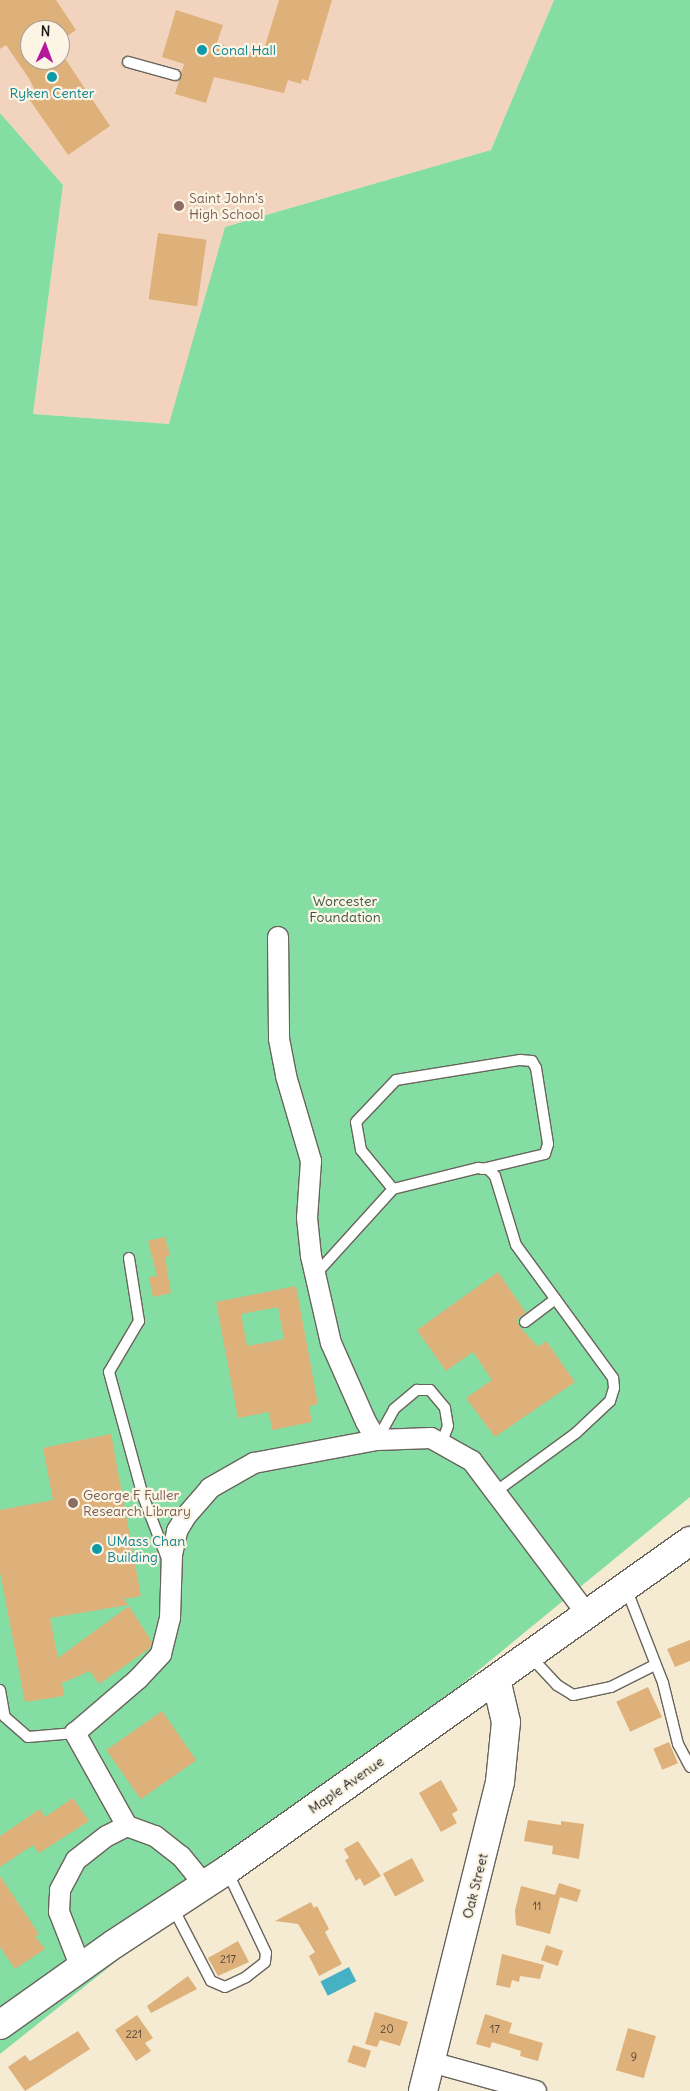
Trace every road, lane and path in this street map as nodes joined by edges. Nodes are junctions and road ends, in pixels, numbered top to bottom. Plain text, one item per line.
1 (128, 62) dead end
2 (175, 75) dead end
3 (278, 937) dead end
4 (482, 1169) junction
5 (393, 1189) junction
6 (129, 1258) dead end
7 (315, 1275) junction
8 (555, 1299) junction
9 (525, 1322) dead end
10 (377, 1440) junction
11 (442, 1442) junction
12 (495, 1492) junction
13 (690, 1541) edge
14 (170, 1567) junction
15 (625, 1587) junction
16 (587, 1614) junction
17 (529, 1655) junction
18 (655, 1665) junction
19 (496, 1678) junction
20 (0, 1690) edge
21 (75, 1733) junction
22 (690, 1767) edge
23 (127, 1826) junction
24 (227, 1870) junction
25 (205, 1886) junction
26 (172, 1907) junction
27 (81, 1968) junction
28 (2, 2021) edge
29 (431, 2062) junction
30 (423, 2091) edge
31 (536, 2091) edge

1 - 2 lane
3 - 7 street
4 - 5 lane
4 - 5 lane
4 - 8 lane
5 - 7 lane
6 - 14 lane
7 - 10 street
8 - 9 lane
8 - 12 lane
10 - 11 street
10 - 11 lane
10 - 14 street
11 - 12 street
12 - 16 street
13 - 15 main road, Maple Avenue
14 - 21 street
15 - 16 main road, Maple Avenue
15 - 18 lane
16 - 17 main road, Maple Avenue
17 - 18 lane
17 - 19 main road, Maple Avenue
18 - 22 lane
19 - 24 main road, Maple Avenue
19 - 29 main road, Oak Street
20 - 21 lane
21 - 23 street
23 - 25 street
23 - 27 street
24 - 25 main road, Maple Avenue
24 - 26 lane
25 - 26 main road, Maple Avenue
26 - 27 main road, Maple Avenue
27 - 28 main road, Maple Avenue
29 - 30 main road, Oak Street
29 - 31 street

